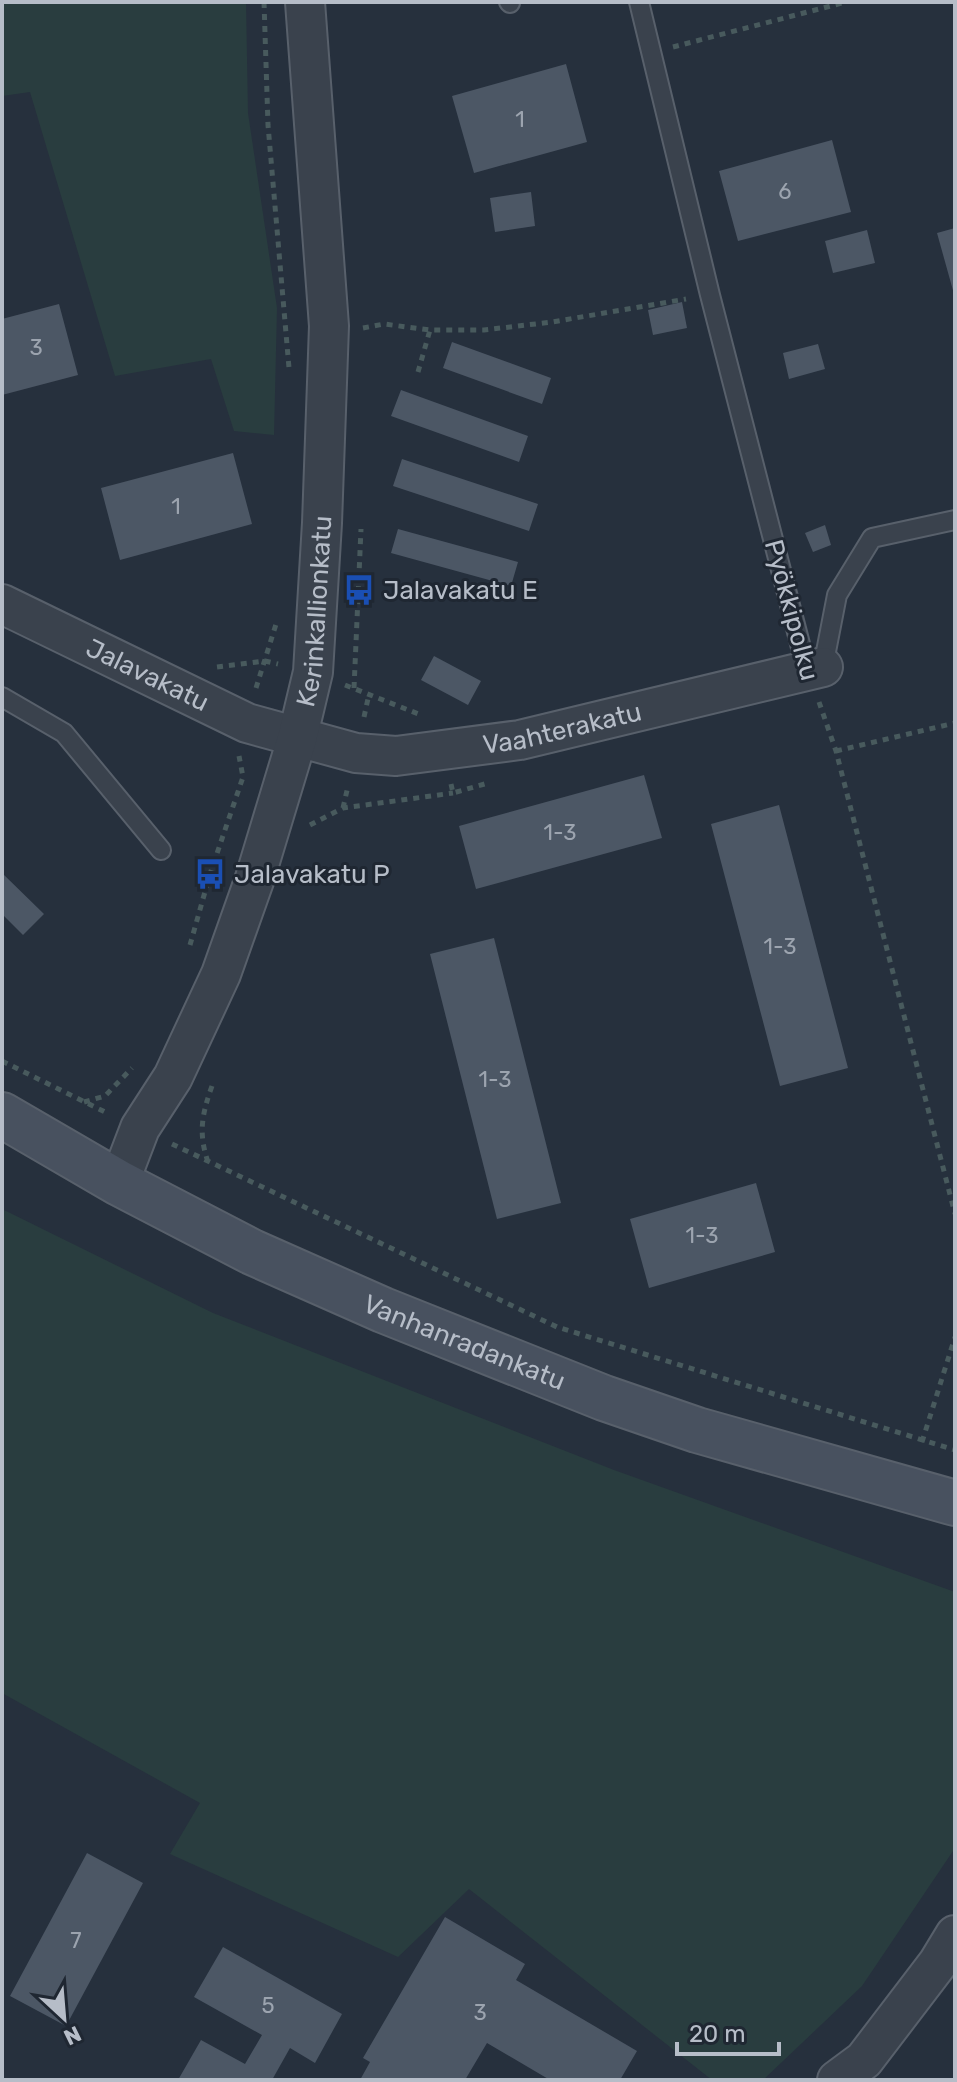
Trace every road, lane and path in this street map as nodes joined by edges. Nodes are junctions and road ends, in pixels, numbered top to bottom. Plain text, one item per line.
1 (264, 2) edge
2 (305, 2) edge
3 (639, 2) edge
4 (846, 2) edge
5 (653, 53) junction
6 (710, 295) junction
7 (361, 328) dead end
8 (430, 330) junction
9 (418, 372) dead end
10 (290, 377) dead end
11 (955, 520) edge
12 (359, 590) dead end
13 (2, 604) edge
14 (278, 609) dead end
15 (204, 661) dead end
16 (265, 661) junction
17 (815, 669) junction
18 (313, 672) junction
19 (354, 688) junction
20 (2, 697) edge
21 (247, 723) junction
22 (955, 723) edge
23 (297, 739) junction
24 (442, 750) junction
25 (836, 751) junction
26 (498, 781) dead end
27 (453, 793) junction
28 (301, 829) dead end
29 (161, 850) dead end
30 (186, 957) dead end
31 (140, 1058) dead end
32 (2, 1061) edge
33 (216, 1073) dead end
34 (84, 1102) junction
35 (2, 1115) edge
36 (140, 1128) junction
37 (208, 1162) junction
38 (119, 1183) junction
39 (955, 1214) edge
40 (955, 1337) edge
41 (922, 1442) junction
42 (955, 1450) edge
43 (955, 1503) edge
44 (955, 1935) edge
45 (837, 2080) edge

1 - 10 path
2 - 18 street, Kerinkallionkatu
3 - 5 lane, Pyökkipolku
4 - 5 path
5 - 6 lane, Pyökkipolku
6 - 8 path
6 - 17 lane, Pyökkipolku
7 - 8 path
8 - 9 path
11 - 17 lane
12 - 19 path
13 - 21 street, Jalavakatu
14 - 16 path
15 - 16 path
16 - 18 path
16 - 21 path
17 - 24 street, Vaahterakatu
17 - 25 path, Pyökkipolku
18 - 19 path
18 - 23 street, Kerinkallionkatu
19 - 24 path
20 - 29 lane
21 - 23 street, Jalavakatu
21 - 30 path
22 - 25 path
23 - 24 street, Vaahterakatu
23 - 36 street, Kerinkallionkatu
24 - 27 path
25 - 39 path, Pyökkipolku
26 - 27 path
27 - 28 path
31 - 34 path
32 - 34 path
33 - 37 path
34 - 36 path
35 - 38 street, Vanhanradankatu
36 - 37 path
36 - 38 street, Kerinkallionkatu
37 - 41 path
38 - 43 street, Vanhanradankatu
40 - 41 path
41 - 42 path
44 - 45 street

